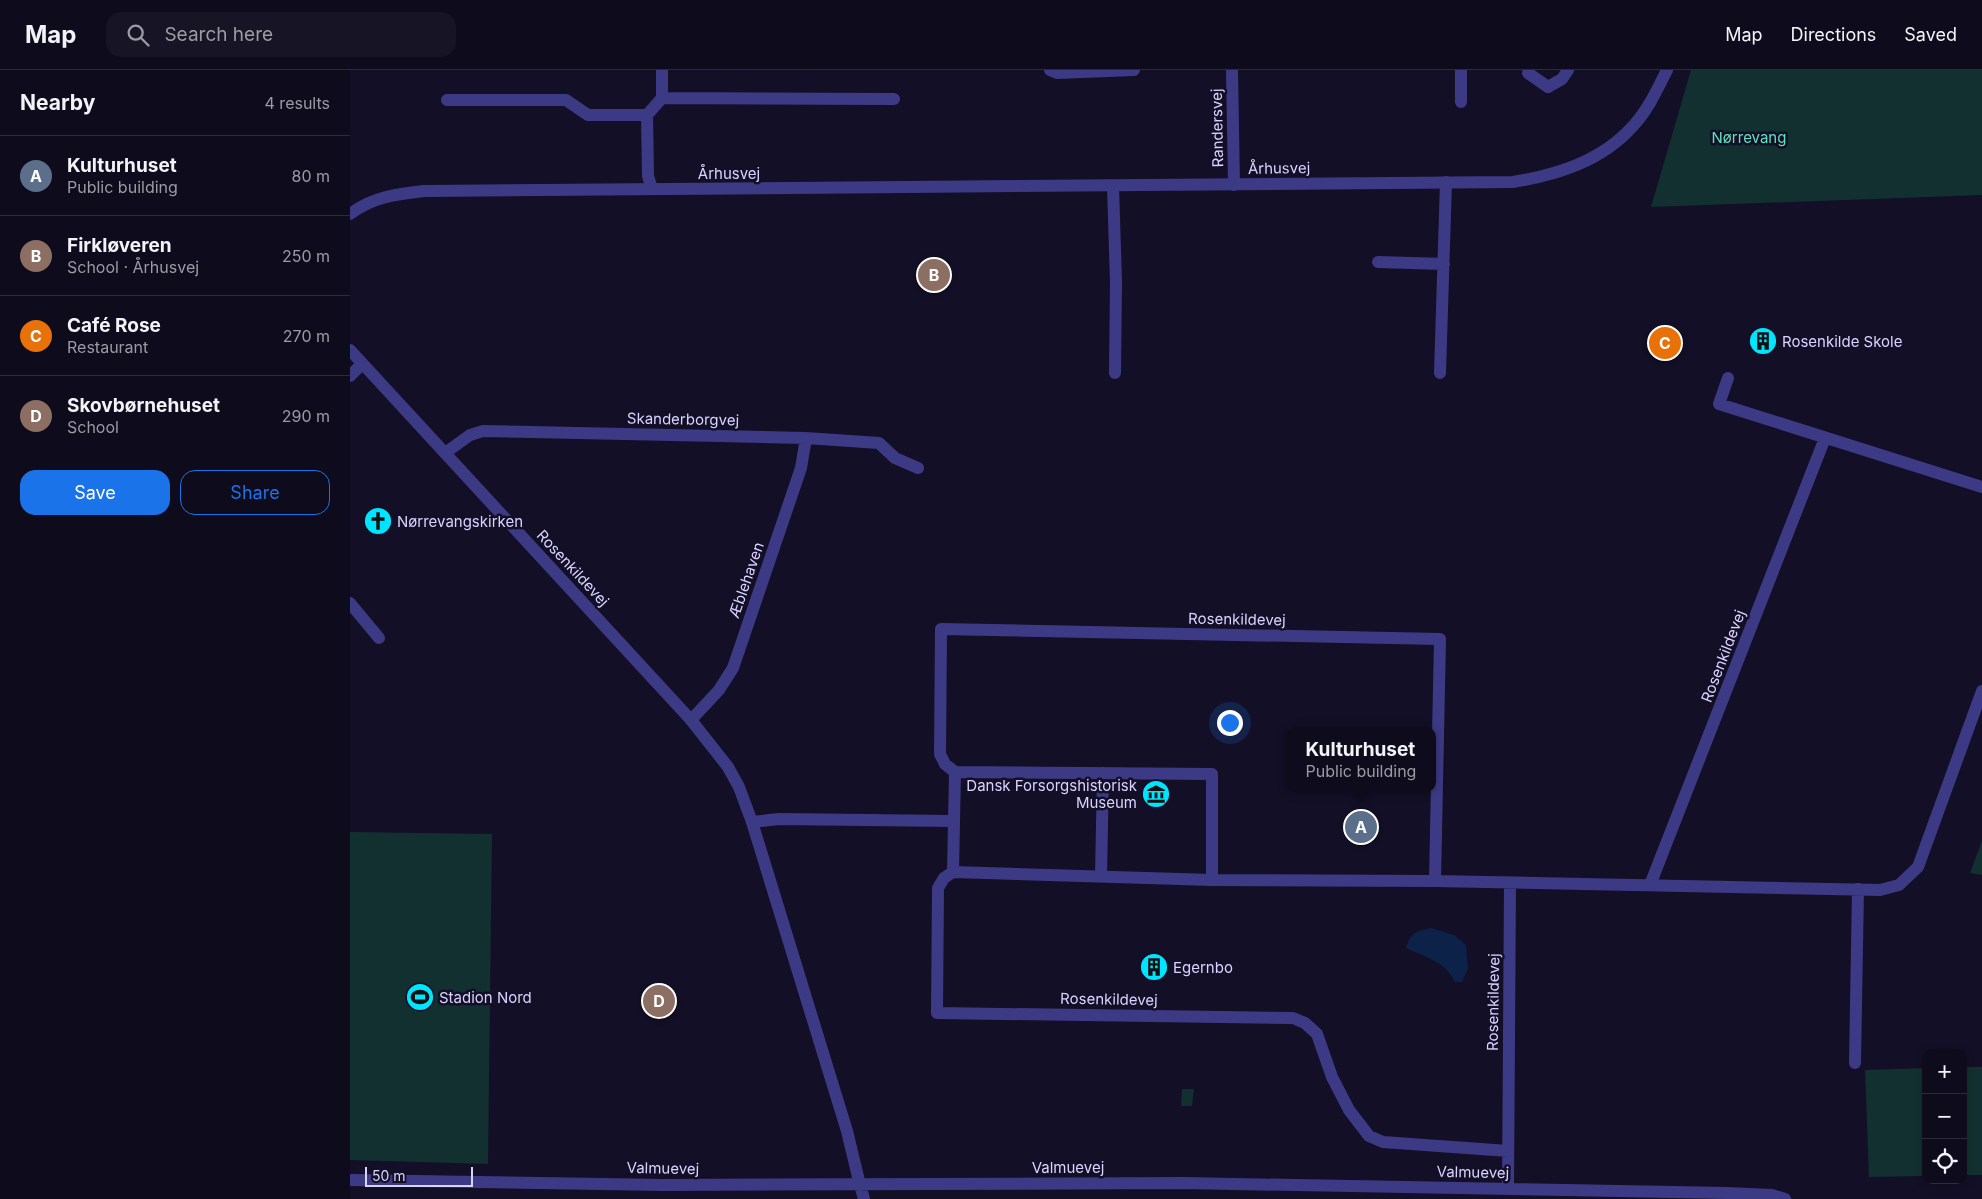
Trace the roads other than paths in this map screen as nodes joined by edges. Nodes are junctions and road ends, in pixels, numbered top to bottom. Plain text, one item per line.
1 (662, 70) edge
2 (1050, 70) edge
3 (1134, 70) edge
4 (1232, 70) edge
5 (1461, 70) edge
6 (1568, 70) edge
7 (1667, 70) edge
8 (1528, 73) dead end
9 (662, 98) junction
10 (894, 99) dead end
11 (447, 100) dead end
12 (1461, 102) dead end
13 (647, 115) junction
14 (1446, 182) junction
15 (1234, 185) junction
16 (1113, 186) junction
17 (652, 190) junction
18 (350, 214) edge
19 (1378, 262) dead end
20 (1444, 264) junction
21 (350, 350) edge
22 (362, 364) junction
23 (1115, 372) dead end
24 (1440, 373) dead end
25 (350, 376) edge
26 (1728, 378) dead end
27 (806, 438) junction
28 (1825, 438) junction
29 (445, 453) junction
30 (918, 468) dead end
31 (1982, 487) edge
32 (350, 603) edge
33 (379, 638) dead end
34 (1982, 691) edge
35 (691, 720) junction
36 (955, 772) junction
37 (1103, 773) junction
38 (953, 821) junction
39 (752, 822) junction
40 (953, 872) junction
41 (1101, 876) junction
42 (1212, 880) junction
43 (1435, 881) junction
44 (1510, 883) junction
45 (1650, 885) junction
46 (1858, 889) junction
47 (1855, 1063) dead end
48 (1508, 1151) junction
49 (350, 1180) edge
50 (860, 1184) junction
51 (1508, 1189) junction
52 (1352, 1193) edge
53 (1727, 1196) edge
54 (864, 1199) edge
55 (1785, 1199) edge

1 - 9 street
2 - 3 street
4 - 15 street, Randersvej
5 - 12 street
6 - 8 street
7 - 14 street, Århusvej
9 - 10 street
9 - 13 street
11 - 13 street
13 - 17 street
14 - 15 street, Århusvej
14 - 20 street
15 - 16 street, Århusvej
16 - 17 street, Århusvej
16 - 23 street
17 - 18 street, Århusvej
19 - 20 street
20 - 24 street
21 - 22 street, Rosenkildevej
22 - 25 street
22 - 29 street, Rosenkildevej
26 - 28 street
27 - 29 street, Skanderborgvej
27 - 30 street, Skanderborgvej
27 - 35 street, Æblehaven
28 - 31 street
28 - 45 street, Rosenkildevej
29 - 35 street, Rosenkildevej
32 - 33 street
34 - 46 street
35 - 39 street, Rosenkildevej
36 - 37 street
36 - 38 street
36 - 43 street, Rosenkildevej
37 - 41 street
37 - 42 street
38 - 39 street
38 - 40 street
39 - 50 street, Rosenkildevej
40 - 41 street
40 - 48 street, Rosenkildevej
41 - 42 street
42 - 43 street
43 - 44 street
44 - 45 street
44 - 48 street, Rosenkildevej
45 - 46 street
46 - 47 street
48 - 51 street, Rosenkildevej
49 - 50 street, Valmuevej
50 - 52 street, Valmuevej
50 - 54 street, Rosenkildevej
51 - 52 street, Valmuevej
51 - 53 street, Valmuevej
53 - 55 street, Valmuevej

